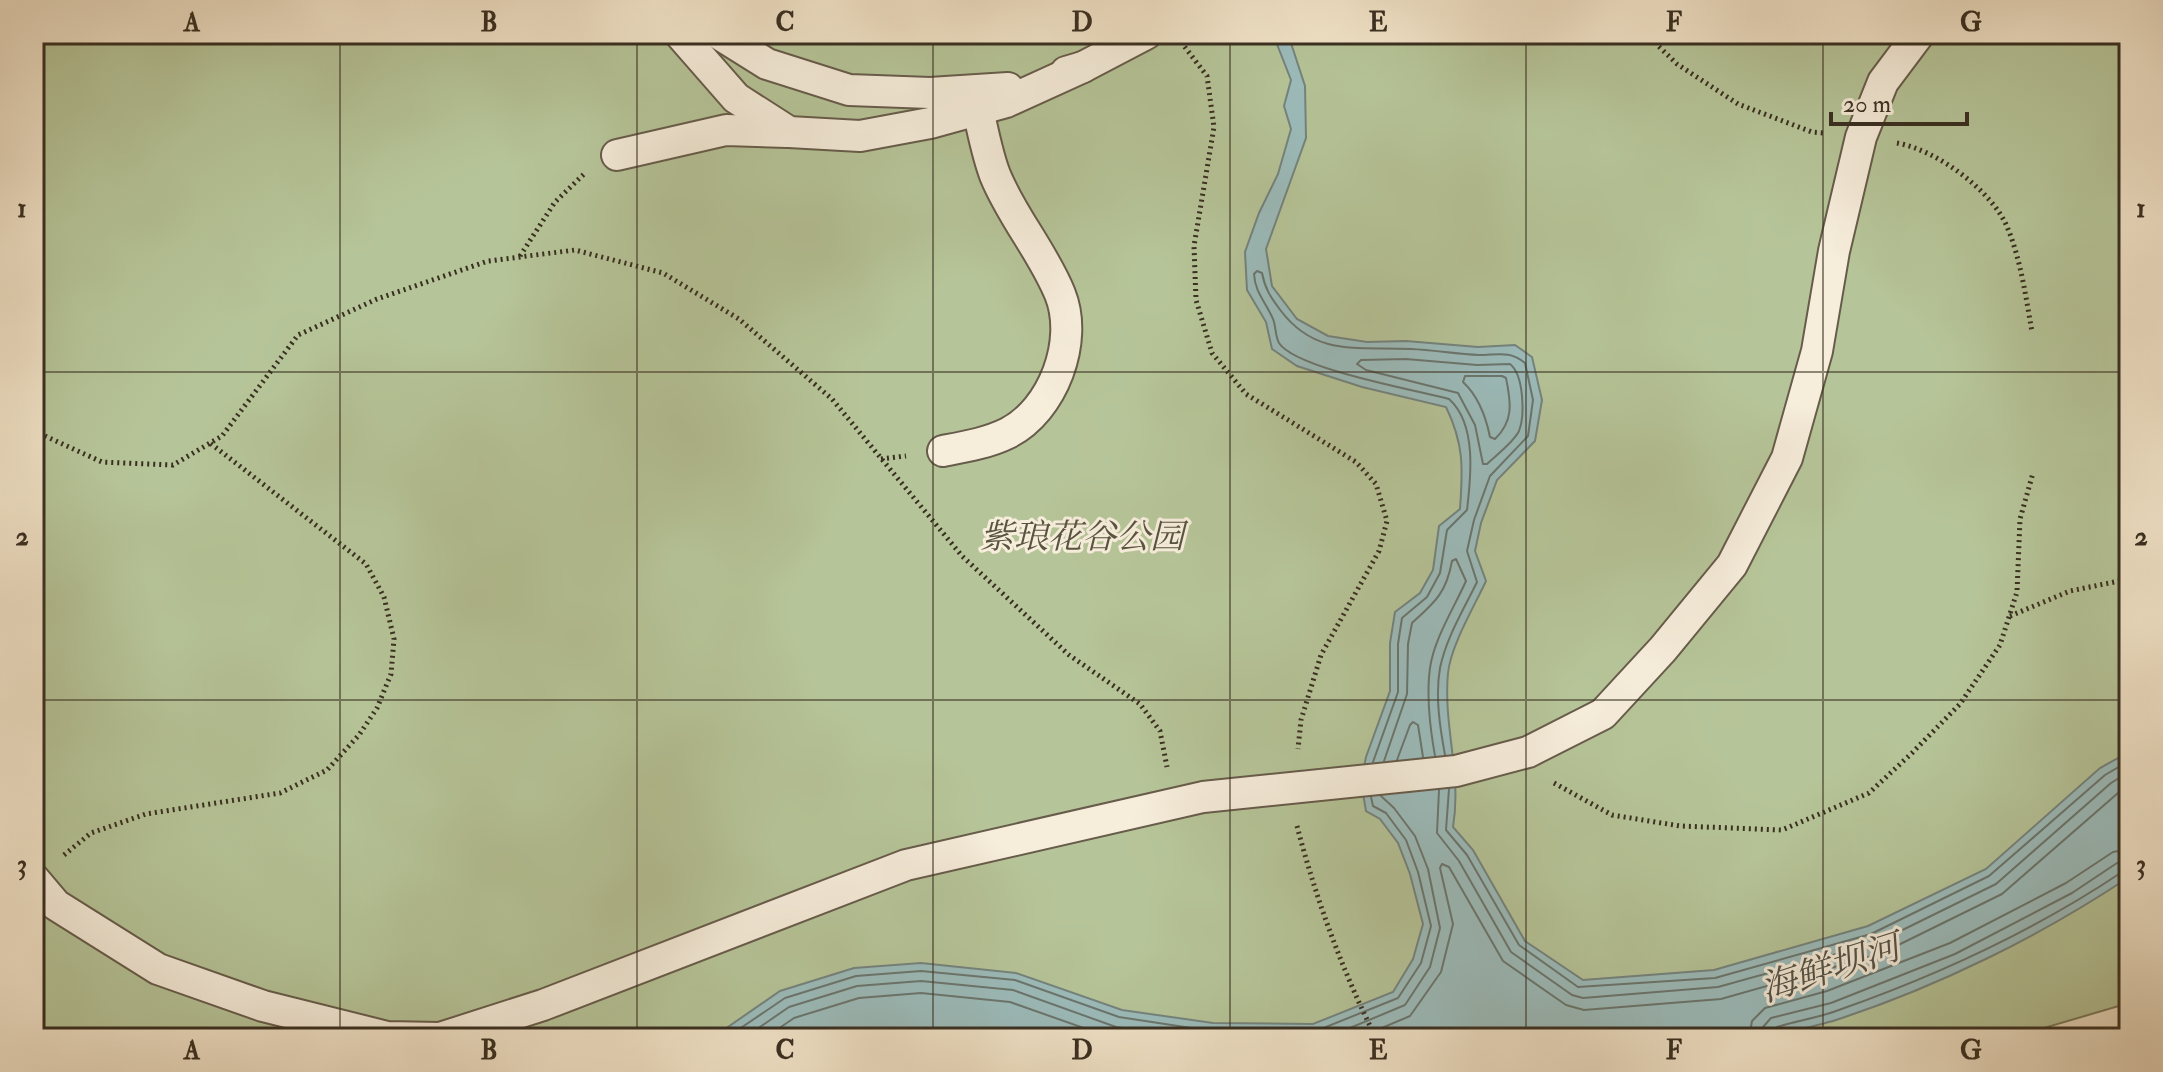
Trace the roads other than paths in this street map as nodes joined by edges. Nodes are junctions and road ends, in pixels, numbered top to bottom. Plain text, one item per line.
1 (680, 34) edge
2 (719, 34) edge
3 (1146, 34) edge
4 (1919, 34) edge
5 (1083, 67) junction
6 (978, 110) junction
7 (789, 132) junction
8 (617, 155) road end
9 (943, 451) dead end
10 (34, 880) edge

1 - 7 street
2 - 5 street
3 - 5 street
4 - 10 street
5 - 6 street
6 - 7 street
6 - 9 street
7 - 8 street

